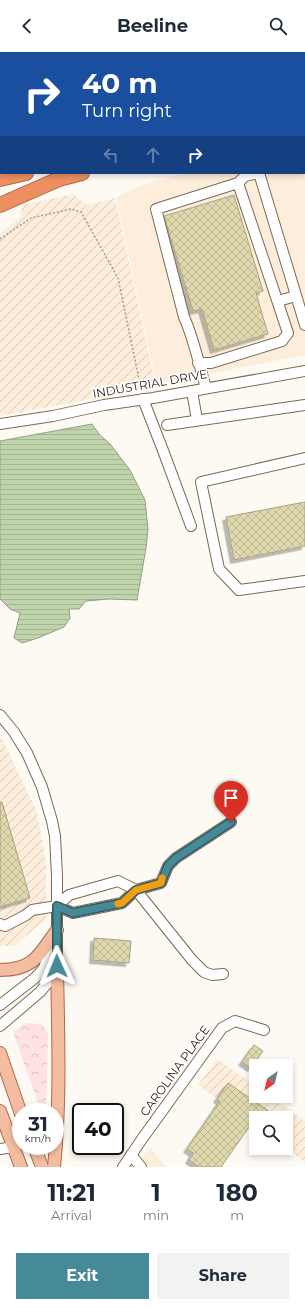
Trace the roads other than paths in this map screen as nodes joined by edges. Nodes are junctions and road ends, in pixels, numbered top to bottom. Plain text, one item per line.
1 (22, 174) edge
2 (79, 174) edge
3 (254, 174) edge
4 (259, 174) edge
5 (0, 179) edge
6 (238, 183) junction
7 (0, 205) edge
8 (296, 296) junction
9 (278, 302) junction
10 (305, 325) edge
11 (198, 363) junction
12 (305, 370) edge
13 (206, 388) junction
14 (192, 391) junction
15 (143, 399) junction
16 (305, 405) edge
17 (197, 420) junction
18 (0, 424) edge
19 (167, 425) dead end
20 (305, 458) edge
21 (191, 526) dead end
22 (305, 581) edge
23 (2, 719) edge
24 (231, 822) dead end
25 (136, 890) junction
26 (57, 906) junction
27 (0, 924) edge
28 (57, 930) junction
29 (57, 966) junction
30 (0, 970) edge
31 (223, 974) dead end
32 (0, 1005) edge
33 (0, 1026) edge
34 (264, 1030) dead end
35 (0, 1053) edge
36 (17, 1103) edge
37 (0, 1111) edge
38 (12, 1142) edge
39 (12, 1147) edge
40 (0, 1149) edge
41 (17, 1155) edge
42 (37, 1155) edge
43 (131, 1155) junction
44 (21, 1167) edge
45 (42, 1167) edge
46 (54, 1167) edge
47 (123, 1167) edge
48 (141, 1167) edge

1 - 5 highway
2 - 7 highway
3 - 6 street
4 - 8 street
6 - 9 street
6 - 11 street
8 - 9 street
8 - 10 street
9 - 11 street
11 - 13 street
12 - 13 street, INDUSTRIAL DRIVE
13 - 14 street, INDUSTRIAL DRIVE
14 - 15 street, INDUSTRIAL DRIVE
14 - 17 street
15 - 18 street, INDUSTRIAL DRIVE
15 - 21 street
16 - 17 street
17 - 19 street
20 - 22 street
23 - 26 street
24 - 25 street
25 - 26 street
25 - 26 street
25 - 31 street
26 - 27 street
26 - 28 street
28 - 29 street
28 - 30 main road
28 - 32 street
29 - 33 street
29 - 46 main road
34 - 43 street, CAROLINA PLACE
35 - 36 main road
37 - 38 main road
39 - 40 street
41 - 44 main road
42 - 45 main road
43 - 47 street, CAROLINA PLACE
43 - 48 street

